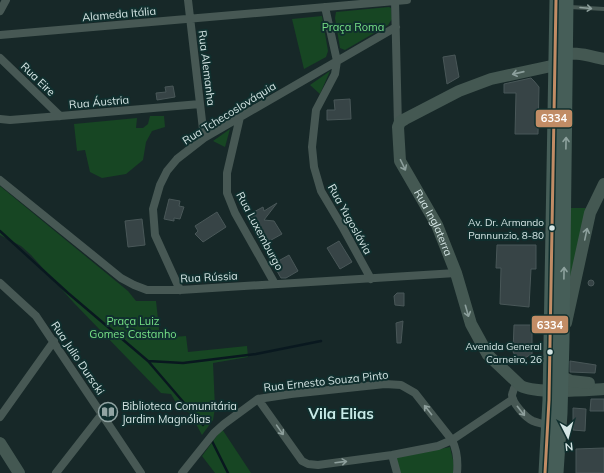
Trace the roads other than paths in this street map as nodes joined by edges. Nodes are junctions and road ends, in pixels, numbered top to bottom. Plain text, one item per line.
1 (6, 0) edge
2 (188, 0) edge
3 (395, 0) edge
4 (407, 0) edge
5 (559, 3) edge
6 (325, 7) junction
7 (604, 9) edge
8 (0, 11) edge
9 (190, 18) junction
10 (396, 27) junction
11 (0, 36) edge
12 (0, 58) edge
13 (559, 59) junction
14 (604, 59) edge
15 (337, 61) junction
16 (200, 104) junction
17 (60, 116) junction
18 (240, 117) junction
19 (0, 119) edge
20 (398, 127) junction
21 (204, 138) junction
22 (0, 180) edge
23 (604, 184) edge
24 (456, 273) junction
25 (371, 279) junction
26 (0, 283) edge
27 (275, 284) junction
28 (180, 290) junction
29 (563, 340) junction
30 (54, 341) junction
31 (562, 377) junction
32 (517, 383) junction
33 (604, 384) edge
34 (604, 389) edge
35 (555, 390) junction
36 (258, 399) junction
37 (513, 399) junction
38 (102, 414) junction
39 (0, 417) edge
40 (549, 426) junction
41 (452, 440) junction
42 (0, 443) edge
43 (392, 455) junction
44 (19, 473) edge
45 (56, 473) edge
46 (141, 473) edge
47 (182, 473) edge
48 (397, 473) edge
49 (456, 473) edge
50 (545, 473) edge
51 (557, 473) edge

1 - 8 street
2 - 9 street, Rua Alemanha
3 - 4 street, Alameda Itália
3 - 6 street, Alameda Itália
3 - 10 street, Rua Inglaterra
5 -> 7 lane
5 - 13 main road
6 - 9 street, Alameda Itália
6 - 15 street, Rua Yugoslávia
9 - 11 street, Alameda Itália
9 - 16 street, Rua Alemanha
10 - 15 street, Rua Tchecoslováquia
10 - 20 street, Rua Inglaterra
12 - 17 street, Rua Eire
13 - 14 street
13 -> 20 street
29 -> 13 main road
13 - 35 main road
15 - 18 street, Rua Tchecoslováquia
15 - 25 street, Rua Yugoslávia
16 - 17 street, Rua Áustria
16 - 21 street, Rua Alemanha
17 - 19 street, Rua Áustria
18 - 21 street, Rua Tchecoslováquia
18 - 27 street, Rua Luxemburgo
20 -> 24 street, Rua Inglaterra
21 - 28 street, Rua Tchecoslováquia
22 - 28 street, Rua Rússia
29 -> 23 street
24 - 25 street, Rua Rússia
24 -> 32 street, Rua Inglaterra
25 - 27 street, Rua Rússia
26 - 30 street, Rua Julio Durscki
27 - 28 street, Rua Rússia
29 - 31 main road
30 - 38 street, Rua Julio Durscki
30 - 39 street
31 - 33 street
31 - 35 main road
32 - 35 street, Rua Inglaterra
32 - 37 street
34 - 35 street, Rua Inglaterra
35 - 40 main road
35 - 51 main road
41 -> 36 street, Rua Ernesto Souza Pinto
36 -> 43 street
36 - 47 street, Rua Ernesto Souza Pinto
37 -> 40 street
37 - 41 street
38 - 45 street
38 - 46 street, Rua Julio Durscki
40 - 50 main road
41 - 43 street
41 - 49 street, Rua Ernesto Souza Pinto
42 - 44 street
43 - 48 street

